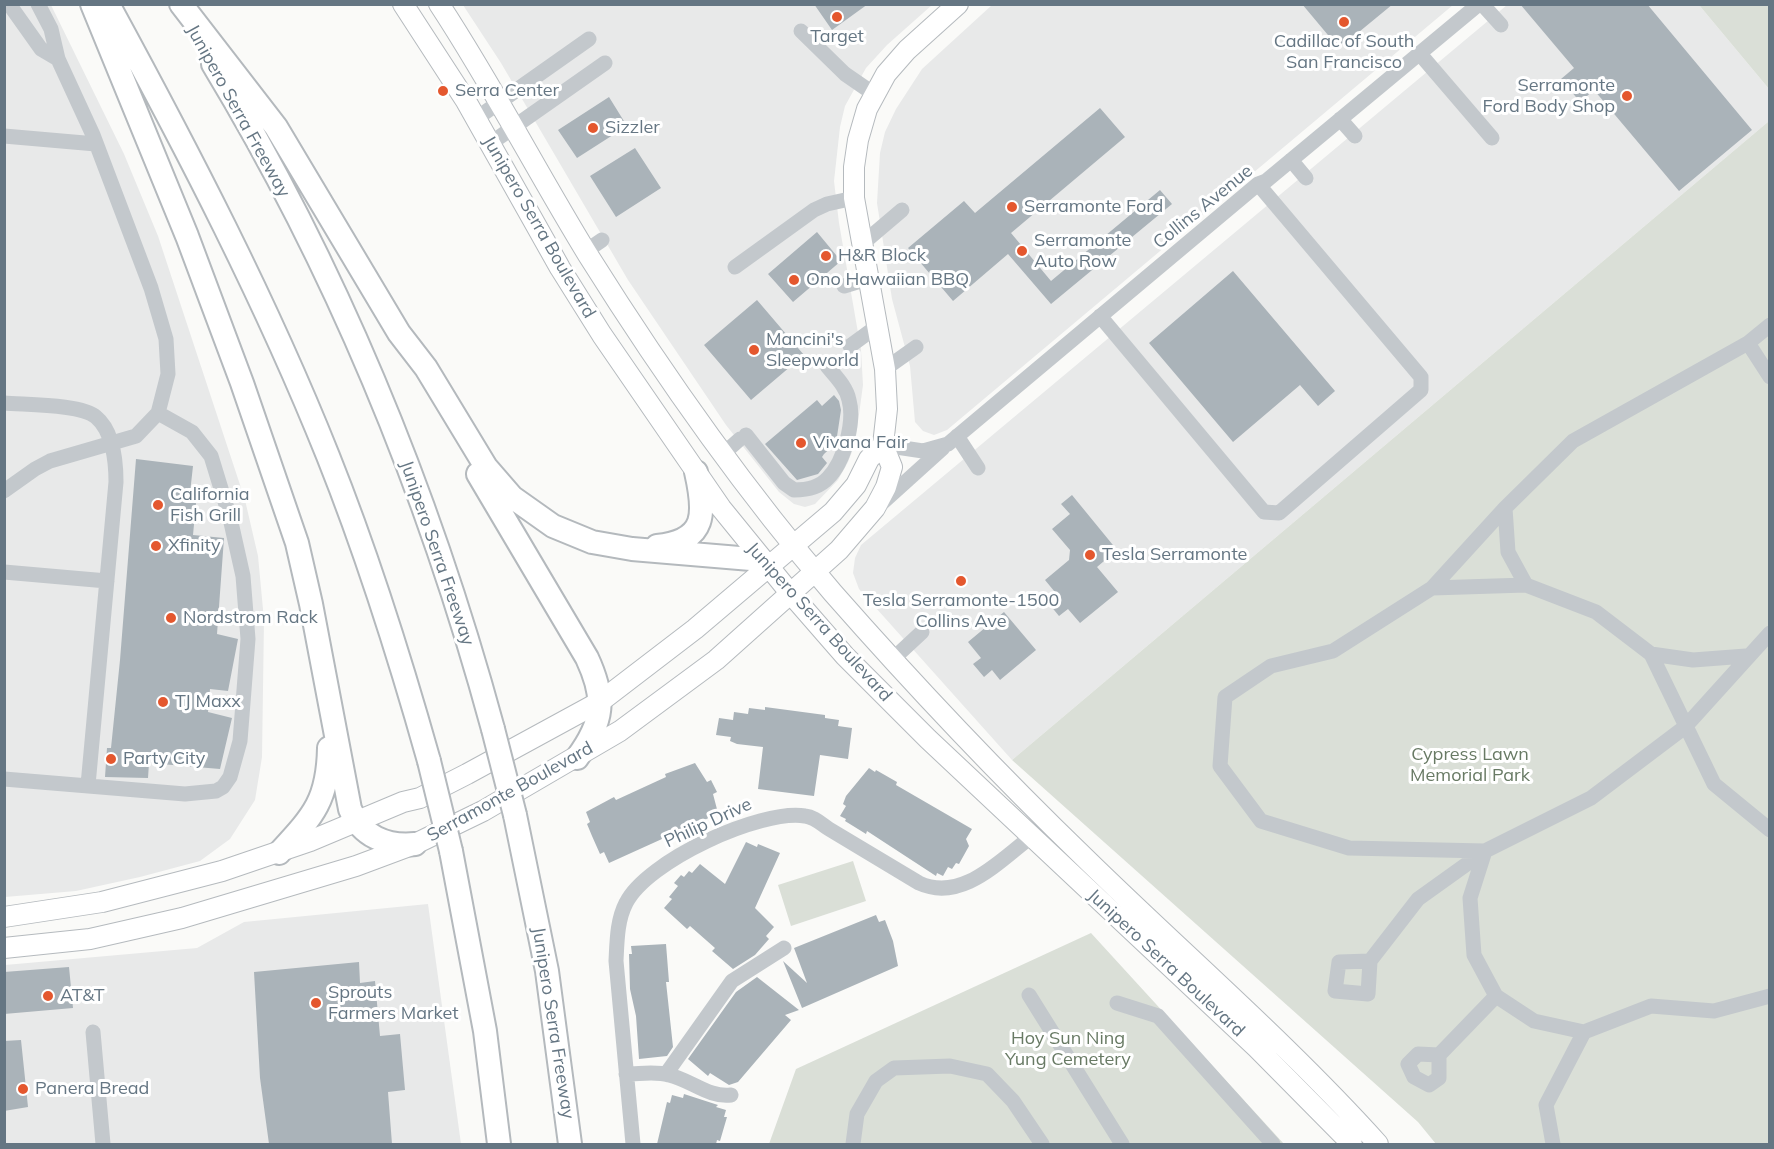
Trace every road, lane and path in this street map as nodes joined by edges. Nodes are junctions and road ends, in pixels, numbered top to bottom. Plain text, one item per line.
1 (9, 4) edge
2 (38, 4) edge
3 (92, 4) edge
4 (108, 4) edge
5 (177, 4) edge
6 (181, 4) edge
7 (403, 4) edge
8 (439, 4) edge
9 (958, 4) edge
10 (1481, 4) edge
11 (1501, 25) dead end
12 (801, 31) dead end
13 (589, 39) dead end
14 (1420, 54) junction
15 (58, 59) junction
16 (605, 63) dead end
17 (874, 94) junction
18 (501, 101) junction
19 (477, 118) junction
20 (1340, 118) junction
21 (515, 126) junction
22 (4, 136) edge
23 (1355, 136) dead end
24 (1492, 138) dead end
25 (491, 143) junction
26 (96, 144) junction
27 (1291, 160) junction
28 (1306, 178) dead end
29 (1258, 184) junction
30 (854, 198) junction
31 (902, 210) dead end
32 (861, 244) junction
33 (735, 267) dead end
34 (867, 279) junction
35 (844, 286) dead end
36 (1100, 316) junction
37 (1770, 325) edge
38 (876, 327) junction
39 (399, 333) junction
40 (1748, 343) junction
41 (850, 346) dead end
42 (916, 347) dead end
43 (827, 366) dead end
44 (885, 369) junction
45 (1770, 377) edge
46 (4, 403) edge
47 (158, 413) junction
48 (953, 440) junction
49 (883, 445) junction
50 (111, 446) junction
51 (723, 454) junction
52 (978, 468) dead end
53 (696, 472) junction
54 (4, 491) edge
55 (1505, 508) junction
56 (870, 515) junction
57 (794, 545) junction
58 (618, 547) junction
59 (769, 567) junction
60 (4, 572) edge
61 (816, 572) junction
62 (107, 581) junction
63 (1526, 585) junction
64 (1432, 588) junction
65 (791, 594) junction
66 (922, 632) dead end
67 (1770, 633) edge
68 (1651, 654) junction
69 (1746, 656) junction
70 (894, 659) junction
71 (601, 700) junction
72 (329, 708) junction
73 (1685, 727) junction
74 (577, 758) junction
75 (4, 778) edge
76 (88, 785) junction
77 (357, 822) junction
78 (1770, 830) edge
79 (1031, 837) junction
80 (415, 844) junction
81 (1485, 851) junction
82 (279, 853) junction
83 (4, 906) edge
84 (81, 906) junction
85 (4, 917) edge
86 (4, 948) edge
87 (784, 948) dead end
88 (1370, 961) dead end
89 (1029, 994) dead end
90 (1496, 996) junction
91 (1770, 996) edge
92 (1117, 1003) dead end
93 (93, 1032) dead end
94 (1584, 1032) junction
95 (1439, 1055) dead end
96 (626, 1074) junction
97 (666, 1074) junction
98 (731, 1095) dead end
99 (103, 1144) edge
100 (499, 1144) edge
101 (570, 1144) edge
102 (633, 1144) edge
103 (853, 1144) edge
104 (1042, 1144) edge
105 (1122, 1144) edge
106 (1274, 1144) edge
107 (1353, 1144) edge
108 (1378, 1144) edge
109 (1553, 1144) edge

1 - 15 street
2 - 15 street
3 - 72 highway
4 - 100 highway, bridge
5 - 101 highway, Junipero Serra Freeway, bridge
6 - 39 highway
7 - 19 main road, Junipero Serra Boulevard
8 - 18 main road, Junipero Serra Boulevard
9 - 17 main road, Serramonte Boulevard
10 - 11 street
10 - 14 street, Collins Avenue
12 - 17 street
13 - 18 street
14 - 20 street, Collins Avenue
14 - 24 street
15 - 26 street
16 - 21 street
17 - 30 main road, Serramonte Boulevard
18 - 19 street
18 - 21 main road, Junipero Serra Boulevard
19 - 25 main road, Junipero Serra Boulevard
20 - 23 street
20 - 27 street, Collins Avenue
21 - 25 street
21 - 51 main road, Junipero Serra Boulevard
22 - 26 street
25 - 53 main road, Junipero Serra Boulevard
26 - 47 street
27 - 28 street
27 - 29 street, Collins Avenue
29 - 36 street, Collins Avenue
29 - 36 street
30 - 32 main road, Serramonte Boulevard
30 - 33 street
31 - 32 street
32 - 34 main road, Serramonte Boulevard
34 - 35 street
34 - 38 main road, Serramonte Boulevard
36 - 48 street, Collins Avenue
37 - 40 street
38 - 41 street
38 - 44 main road, Serramonte Boulevard
39 - 58 highway
39 - 71 highway
40 - 45 street
40 - 55 street
42 - 44 street
43 - 51 street
44 - 49 main road, Serramonte Boulevard
46 - 50 street
47 - 50 street
47 - 76 street
48 - 49 street, Collins Avenue
48 - 52 street
48 - 56 street
49 - 56 main road, Serramonte Boulevard
49 - 57 main road, Serramonte Boulevard
50 - 54 street
50 - 62 street
51 - 57 main road, Junipero Serra Boulevard
53 - 58 highway
53 - 59 main road, Junipero Serra Boulevard
55 - 63 street
55 - 64 street
56 - 61 main road, Serramonte Boulevard
57 - 59 main road, Serramonte Boulevard
57 - 61 main road, Junipero Serra Boulevard
58 - 59 highway
59 - 65 main road, Junipero Serra Boulevard
59 - 71 main road, Serramonte Boulevard
60 - 62 street
61 - 65 main road, Serramonte Boulevard
61 - 70 main road, Junipero Serra Boulevard
62 - 76 street
63 - 64 street
63 - 68 street
64 - 81 street
65 - 74 main road, Serramonte Boulevard
65 - 79 main road, Junipero Serra Boulevard
66 - 70 street
67 - 69 street
68 - 69 street
68 - 73 street
69 - 73 street
70 - 108 main road, Junipero Serra Boulevard
71 - 74 highway
71 - 77 main road, Serramonte Boulevard
72 - 77 highway
72 - 82 highway
73 - 78 street
73 - 81 street
74 - 80 main road, Serramonte Boulevard
75 - 76 street
77 - 80 highway
77 - 82 main road, Serramonte Boulevard
79 - 96 street, Philip Drive
79 - 107 main road, Junipero Serra Boulevard
80 - 86 main road, Serramonte Boulevard
81 - 88 street
81 - 90 street
82 - 84 main road, Serramonte Boulevard
83 - 84 main road
84 - 85 main road, Serramonte Boulevard
87 - 97 street
89 - 105 street
90 - 94 street
90 - 95 street
91 - 94 street
92 - 106 street
93 - 99 street
94 - 109 street
96 - 97 street
96 - 102 street, Philip Drive
97 - 98 street
103 - 104 street

